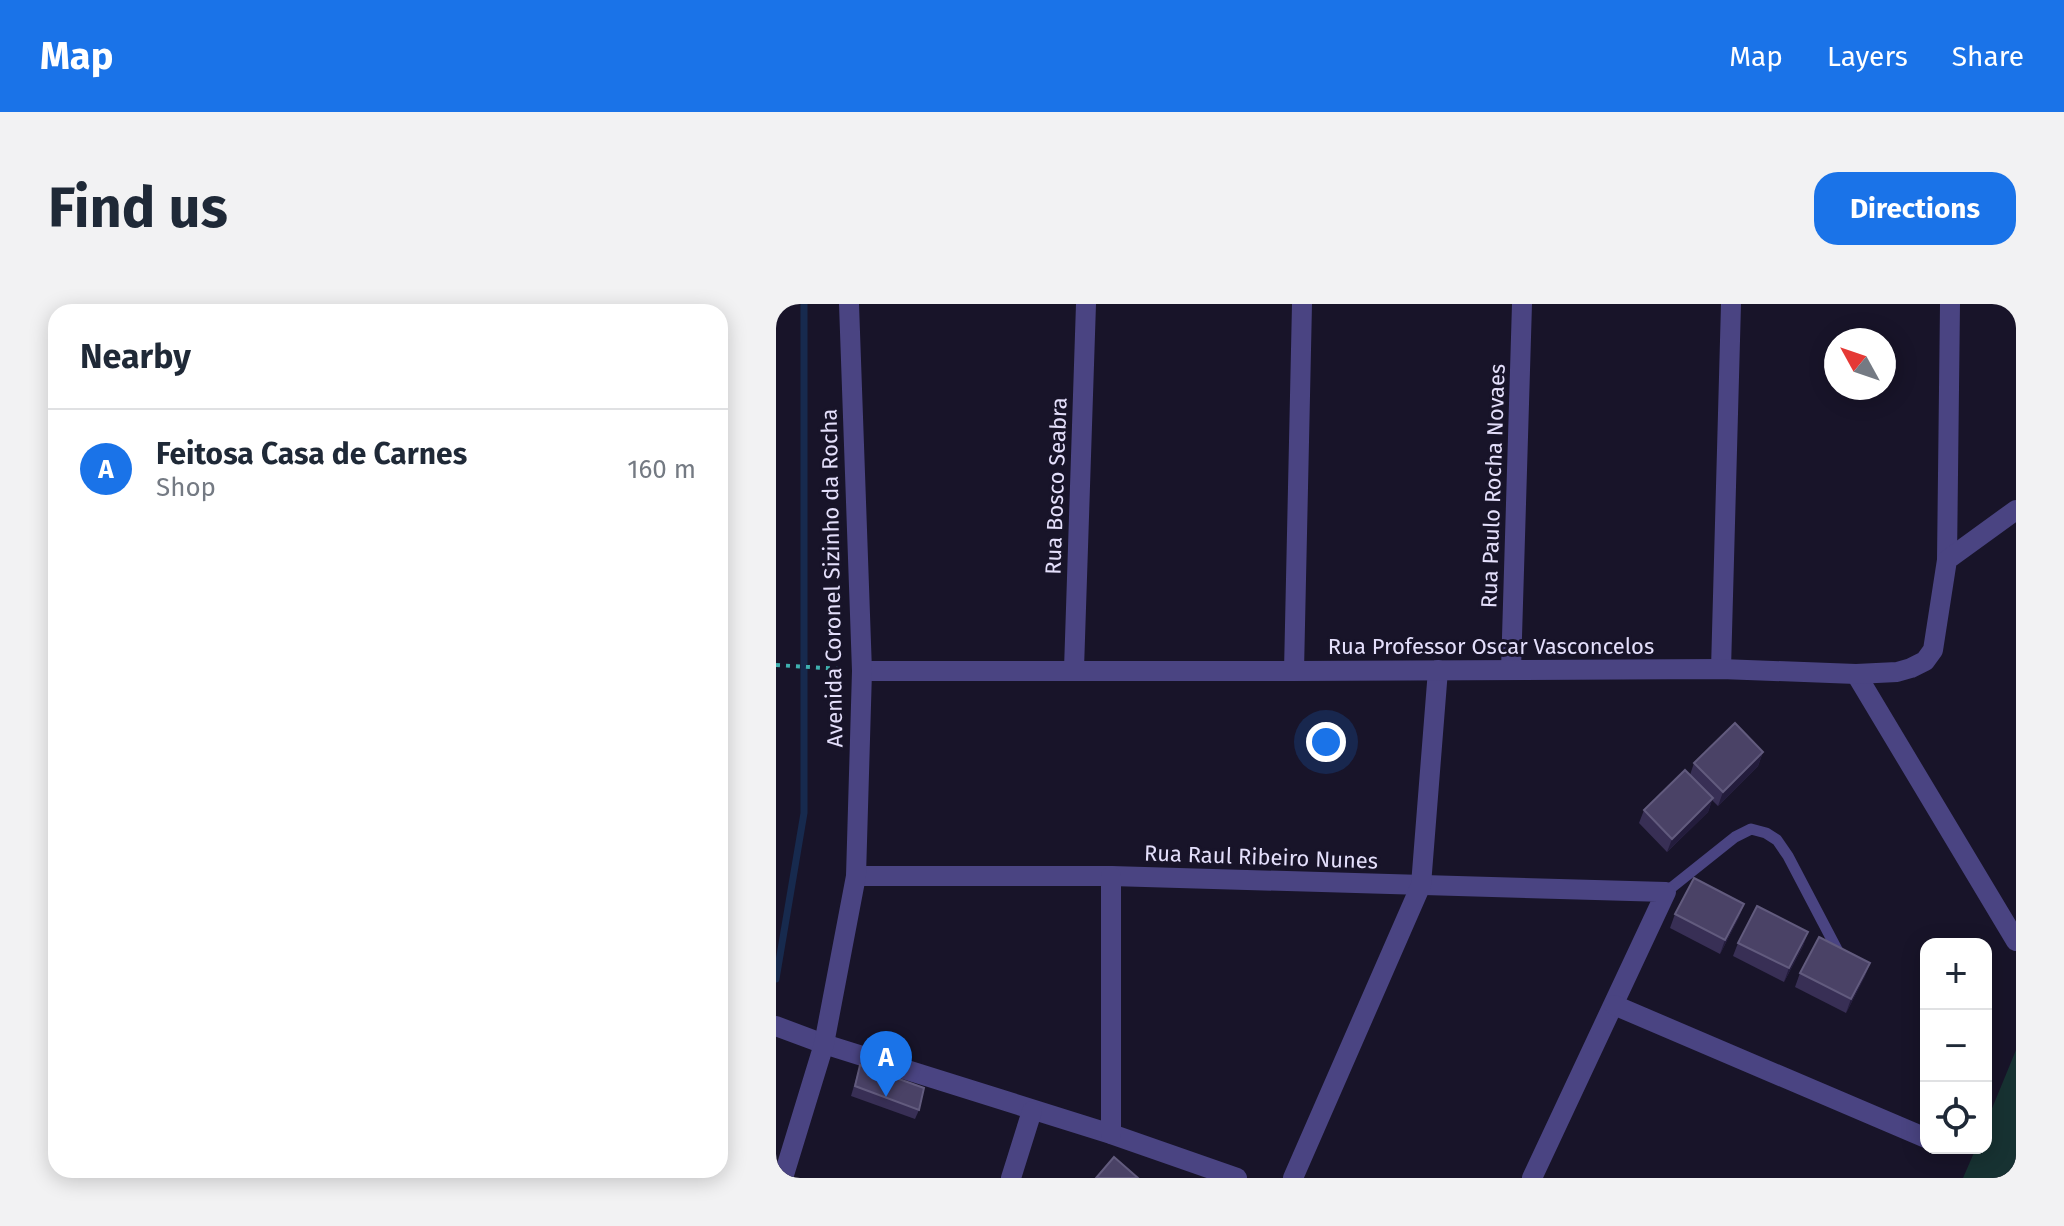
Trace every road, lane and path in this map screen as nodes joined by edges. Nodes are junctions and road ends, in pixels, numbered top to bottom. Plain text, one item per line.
1 (849, 304) edge
2 (1086, 304) edge
3 (1302, 304) edge
4 (1522, 304) edge
5 (1731, 304) edge
6 (1950, 304) edge
7 (2016, 510) edge
8 (1947, 560) junction
9 (776, 665) edge
10 (1074, 669) junction
11 (1721, 669) junction
12 (1438, 670) junction
13 (1511, 670) junction
14 (862, 671) junction
15 (1294, 671) junction
16 (1856, 674) junction
17 (856, 876) junction
18 (1111, 876) junction
19 (1421, 885) junction
20 (1666, 892) junction
21 (2016, 941) edge
22 (1841, 957) edge
23 (1614, 1005) junction
24 (776, 1026) edge
25 (824, 1044) junction
26 (1032, 1111) junction
27 (1111, 1134) junction
28 (1920, 1135) edge
29 (1536, 1177) edge
30 (783, 1178) edge
31 (1011, 1178) edge
32 (1237, 1178) edge
33 (1293, 1178) edge

1 - 14 street, Avenida Coronel Sizinho da Rocha
2 - 10 street, Rua Bosco Seabra
3 - 15 street
4 - 13 street, Rua Paulo Rocha Novaes
5 - 11 street
6 - 8 street
7 - 8 street
8 - 16 street, Rua Professor Oscar Vasconcelos
9 - 14 path
10 - 14 street, Rua Professor Oscar Vasconcelos
10 - 15 street, Rua Professor Oscar Vasconcelos
11 - 13 street, Rua Professor Oscar Vasconcelos
11 - 16 street, Rua Professor Oscar Vasconcelos
12 - 13 street, Rua Professor Oscar Vasconcelos
12 - 15 street, Rua Professor Oscar Vasconcelos
12 - 19 street
14 - 17 street, Avenida Coronel Sizinho da Rocha
16 - 21 street
17 - 18 street, Rua Raul Ribeiro Nunes
17 - 25 street, Avenida Coronel Sizinho da Rocha
18 - 19 street, Rua Raul Ribeiro Nunes
18 - 27 street
19 - 20 street, Rua Raul Ribeiro Nunes
19 - 33 street
20 - 22 lane
20 - 23 street
23 - 28 street
23 - 29 street
24 - 25 street
25 - 26 street
25 - 30 street, Avenida Coronel Sizinho da Rocha
26 - 27 street
26 - 31 street
27 - 32 street

